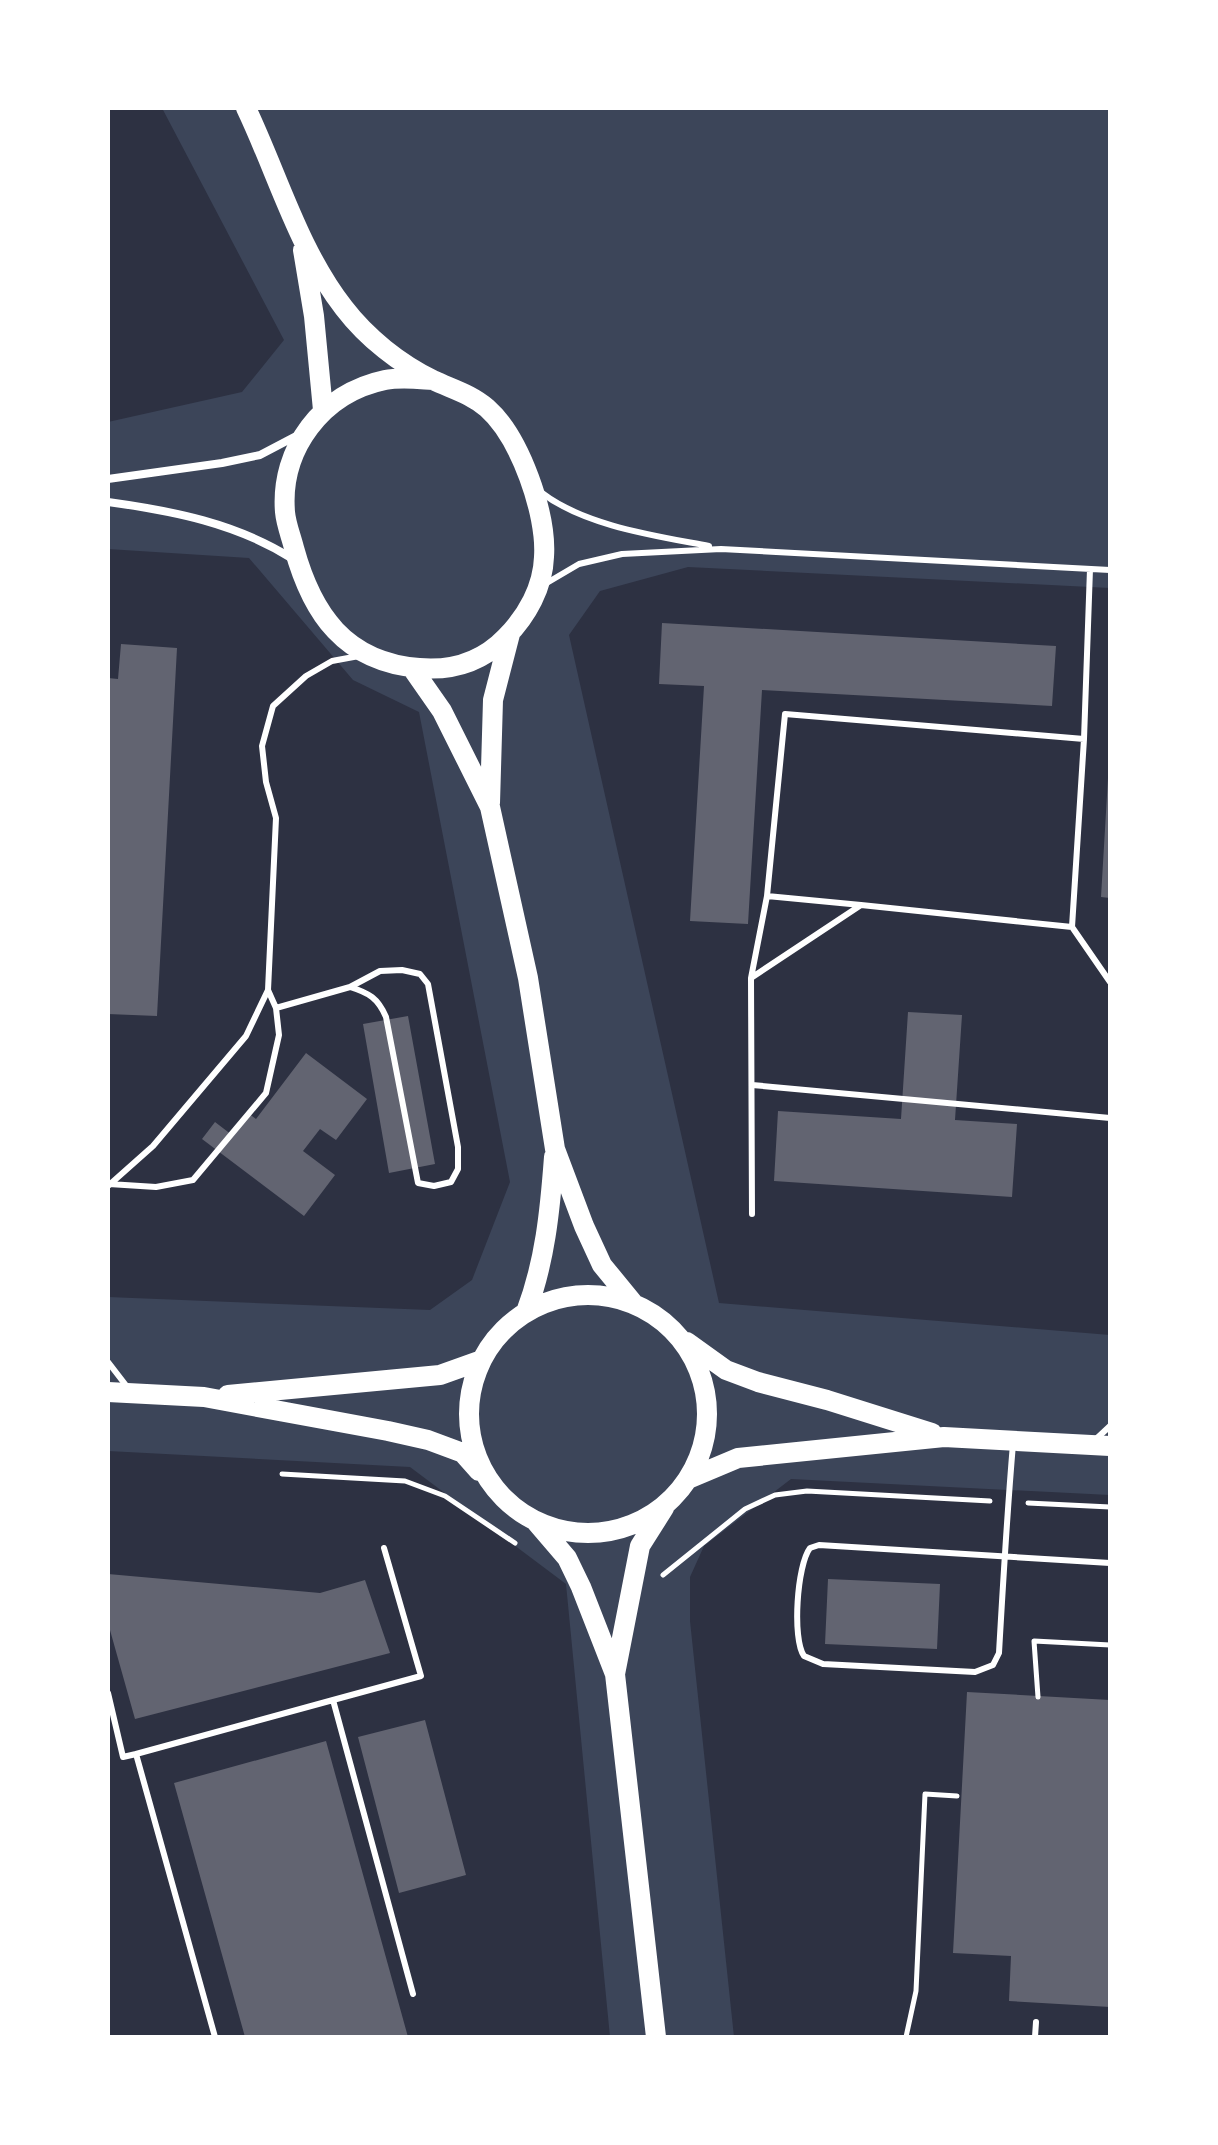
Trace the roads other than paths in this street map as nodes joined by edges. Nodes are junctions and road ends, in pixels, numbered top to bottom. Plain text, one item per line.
1 (246, 108) edge
2 (301, 238) junction
3 (433, 380) junction
4 (323, 410) junction
5 (304, 431) junction
6 (108, 479) edge
7 (532, 486) junction
8 (108, 502) edge
9 (721, 549) junction
10 (298, 563) junction
11 (1090, 569) junction
12 (1110, 570) edge
13 (538, 587) junction
14 (510, 634) junction
15 (367, 654) junction
16 (412, 668) junction
17 (1084, 739) junction
18 (490, 807) junction
19 (767, 896) junction
20 (861, 905) junction
21 (1072, 927) junction
22 (751, 978) junction
23 (1110, 982) edge
24 (350, 987) junction
25 (268, 990) junction
26 (276, 1008) junction
27 (752, 1085) junction
28 (1110, 1118) edge
29 (555, 1149) junction
30 (109, 1185) edge
31 (752, 1214) dead end
32 (634, 1304) junction
33 (526, 1312) junction
34 (680, 1338) junction
35 (482, 1360) junction
36 (108, 1362) edge
37 (108, 1392) edge
38 (133, 1394) junction
39 (204, 1397) junction
40 (1110, 1426) edge
41 (944, 1437) junction
42 (1013, 1440) junction
43 (1100, 1445) edge
44 (688, 1479) junction
45 (490, 1482) junction
46 (668, 1502) junction
47 (535, 1520) junction
48 (384, 1548) dead end
49 (1005, 1555) junction
50 (1110, 1563) edge
51 (615, 1674) junction
52 (108, 1693) edge
53 (333, 1700) junction
54 (136, 1754) junction
55 (413, 1994) dead end
56 (1036, 2022) dead end
57 (215, 2037) edge
58 (656, 2037) edge
59 (1035, 2037) edge

1 - 2 main road
2 - 3 main road
2 - 4 main road
3 - 4 main road
3 - 7 main road
4 - 5 main road
5 - 6 street
5 - 10 main road
7 - 9 lane
7 - 13 main road
8 - 10 street
9 - 11 lane
9 - 13 lane
10 - 15 main road
11 - 12 lane
11 - 17 lane
13 - 14 main road
14 - 16 main road
14 - 18 main road
15 - 16 main road
15 - 25 lane
16 - 18 main road
17 - 19 lane
17 - 21 lane
18 - 29 main road
19 - 20 lane
19 - 22 lane
20 - 21 lane
20 - 22 lane
21 - 23 lane
22 - 27 lane
24 - 24 lane
24 - 26 lane
25 - 26 lane
25 - 30 lane
26 - 30 lane
27 - 28 lane
27 - 31 lane
29 - 32 main road
29 - 33 main road
32 - 33 main road
32 - 34 main road
33 - 35 main road
34 - 41 main road
34 - 44 main road
35 - 39 main road
35 - 45 main road
36 - 38 lane
37 - 38 main road
38 - 39 main road
39 - 45 main road
40 - 43 lane
41 - 42 main road
41 - 44 main road
42 - 43 main road
42 - 49 lane
44 - 46 main road
45 - 47 main road
46 - 47 main road
46 - 51 main road
47 - 51 main road
48 - 53 lane
49 - 49 lane
49 - 50 lane
51 - 58 main road
52 - 54 lane
53 - 54 lane
53 - 55 lane
54 - 57 lane
56 - 59 lane

